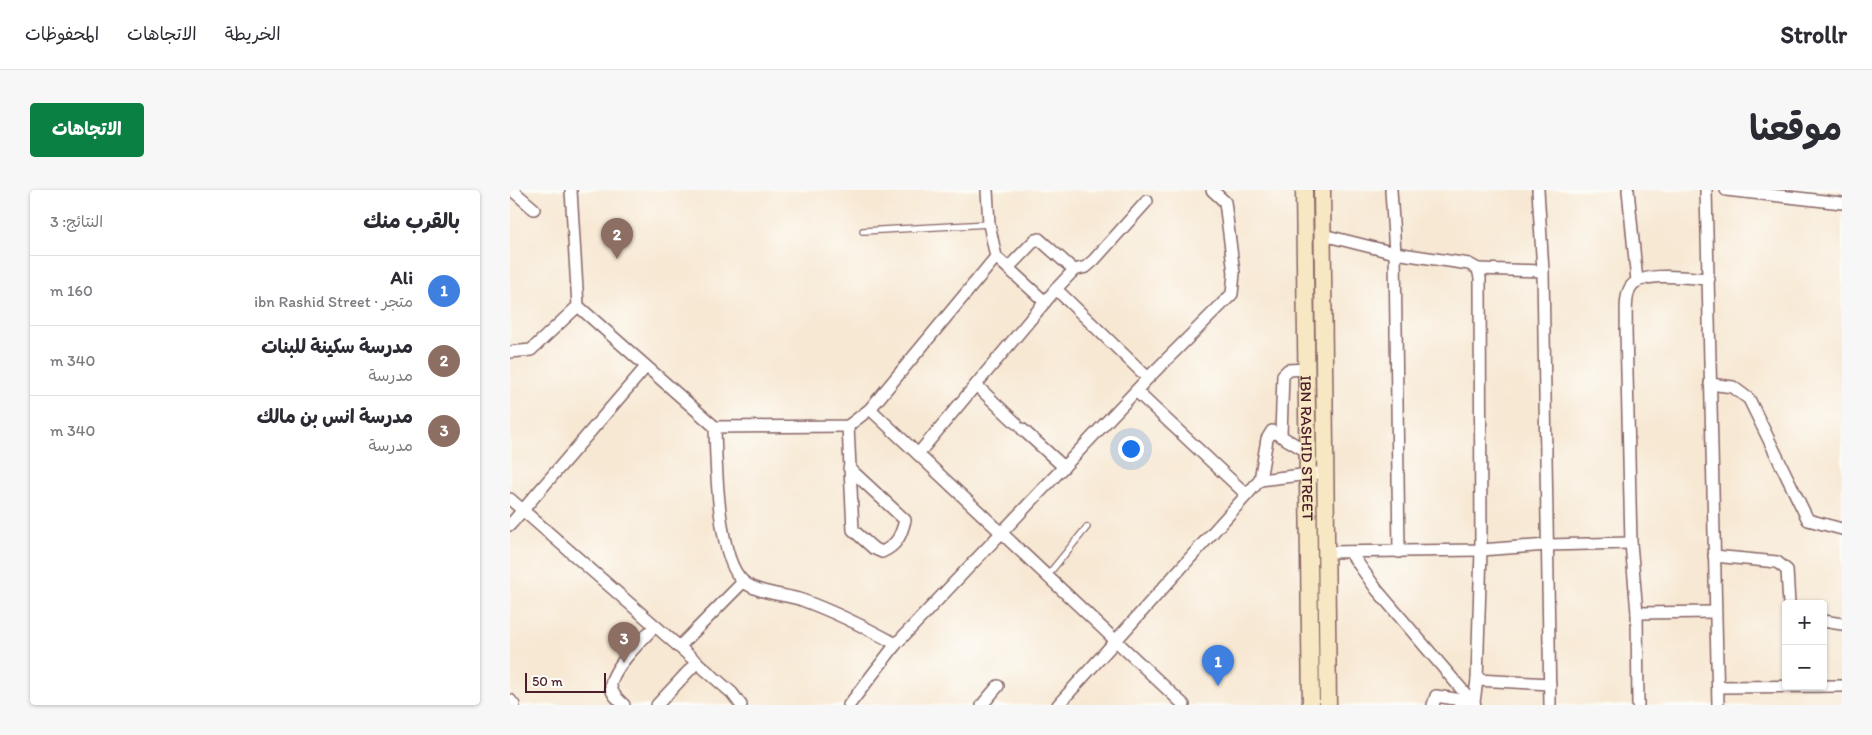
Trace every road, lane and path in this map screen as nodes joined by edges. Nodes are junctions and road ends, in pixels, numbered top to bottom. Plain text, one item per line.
1 (512, 190) edge
2 (571, 190) edge
3 (987, 190) edge
4 (1212, 190) edge
5 (1304, 190) edge
6 (1322, 190) edge
7 (1391, 190) edge
8 (1538, 190) edge
9 (1628, 190) edge
10 (1706, 190) edge
11 (1726, 190) edge
12 (1147, 201) dead end
13 (1842, 203) edge
14 (534, 209) dead end
15 (989, 224) junction
16 (864, 231) dead end
17 (1323, 235) junction
18 (1394, 254) junction
19 (996, 257) junction
20 (1008, 268) junction
21 (1478, 269) junction
22 (1074, 270) junction
23 (1543, 271) junction
24 (1709, 279) junction
25 (1637, 281) junction
26 (1056, 289) junction
27 (1045, 302) junction
28 (578, 306) junction
29 (510, 342) edge
30 (514, 352) edge
31 (645, 368) junction
32 (1307, 369) junction
33 (1148, 378) junction
34 (1710, 384) junction
35 (976, 385) junction
36 (1136, 391) junction
37 (870, 409) junction
38 (848, 426) junction
39 (715, 427) junction
40 (1280, 435) junction
41 (1308, 452) junction
42 (918, 454) junction
43 (1064, 467) junction
44 (849, 468) junction
45 (1326, 472) junction
46 (1308, 473) junction
47 (1260, 480) junction
48 (1247, 495) junction
49 (510, 499) edge
50 (523, 511) junction
51 (510, 525) edge
52 (1086, 527) dead end
53 (1842, 529) edge
54 (1001, 534) junction
55 (1632, 543) junction
56 (1547, 545) junction
57 (1481, 550) junction
58 (1327, 552) junction
59 (1350, 552) junction
60 (1398, 552) junction
61 (1714, 556) junction
62 (1047, 576) junction
63 (743, 582) junction
64 (1789, 600) edge
65 (1715, 612) junction
66 (1638, 613) junction
67 (1827, 622) edge
68 (1842, 624) edge
69 (654, 626) junction
70 (1116, 639) junction
71 (896, 644) junction
72 (679, 647) junction
73 (697, 662) junction
74 (1477, 680) junction
75 (1550, 684) junction
76 (998, 686) dead end
77 (1842, 686) edge
78 (1718, 688) junction
79 (510, 700) edge
80 (1474, 704) edge
81 (514, 705) edge
82 (624, 705) edge
83 (657, 705) edge
84 (741, 705) edge
85 (849, 705) edge
86 (982, 705) edge
87 (1058, 705) edge
88 (1184, 705) edge
89 (1311, 705) edge
90 (1328, 705) edge
91 (1433, 705) edge
92 (1550, 705) edge
93 (1638, 705) edge
94 (1718, 705) edge

1 - 14 street
2 - 28 street
3 - 15 street
4 - 33 street
5 - 32 main road, IBN RASHID STREET
6 - 17 main road, IBN RASHID STREET
7 - 18 street
8 - 23 street
9 - 25 street
10 - 24 street
11 - 13 street
12 - 22 street
15 - 16 lane
15 - 19 street
17 - 18 street
17 - 45 main road, IBN RASHID STREET
18 - 21 street
18 - 60 street
19 - 20 street
19 - 37 street
20 - 22 street
20 - 27 street
21 - 23 street
21 - 57 street
22 - 26 street
23 - 56 street
24 - 25 street
24 - 34 street
25 - 55 street
26 - 27 street
26 - 33 street
27 - 35 street
28 - 30 street
28 - 31 street
29 - 30 street
31 - 39 street
31 - 50 street
32 - 40 street
32 - 41 main road, IBN RASHID STREET
33 - 36 street
34 - 53 street
34 - 61 street
35 - 42 street
35 - 43 street
36 - 43 street
36 - 48 street
37 - 38 street
37 - 42 street
38 - 39 street
38 - 44 street
39 - 63 street
40 - 41 street
40 - 47 street
41 - 46 main road, IBN RASHID STREET
42 - 54 street
43 - 54 street
44 - 44 street
45 - 46 street
45 - 58 main road, IBN RASHID STREET
46 - 47 street
46 - 89 main road, IBN RASHID STREET
47 - 48 street
48 - 70 street
49 - 50 street
50 - 51 street
50 - 69 street
52 - 62 lane
54 - 62 street
54 - 71 street
55 - 56 street
55 - 66 street
56 - 57 street
56 - 75 street
57 - 60 street
57 - 74 street
58 - 59 street
58 - 90 main road, IBN RASHID STREET
59 - 60 street
59 - 80 street
61 - 64 street
61 - 65 street
62 - 70 street
63 - 71 street
63 - 72 street
65 - 66 street
65 - 78 street
66 - 93 street
67 - 68 street
69 - 72 street
69 - 82 street
70 - 87 street
70 - 88 street
71 - 85 street
72 - 73 street
73 - 83 street
73 - 84 street
74 - 75 street
74 - 80 street
75 - 92 street
76 - 86 street
77 - 78 street
78 - 94 street
79 - 81 street
80 - 91 street

